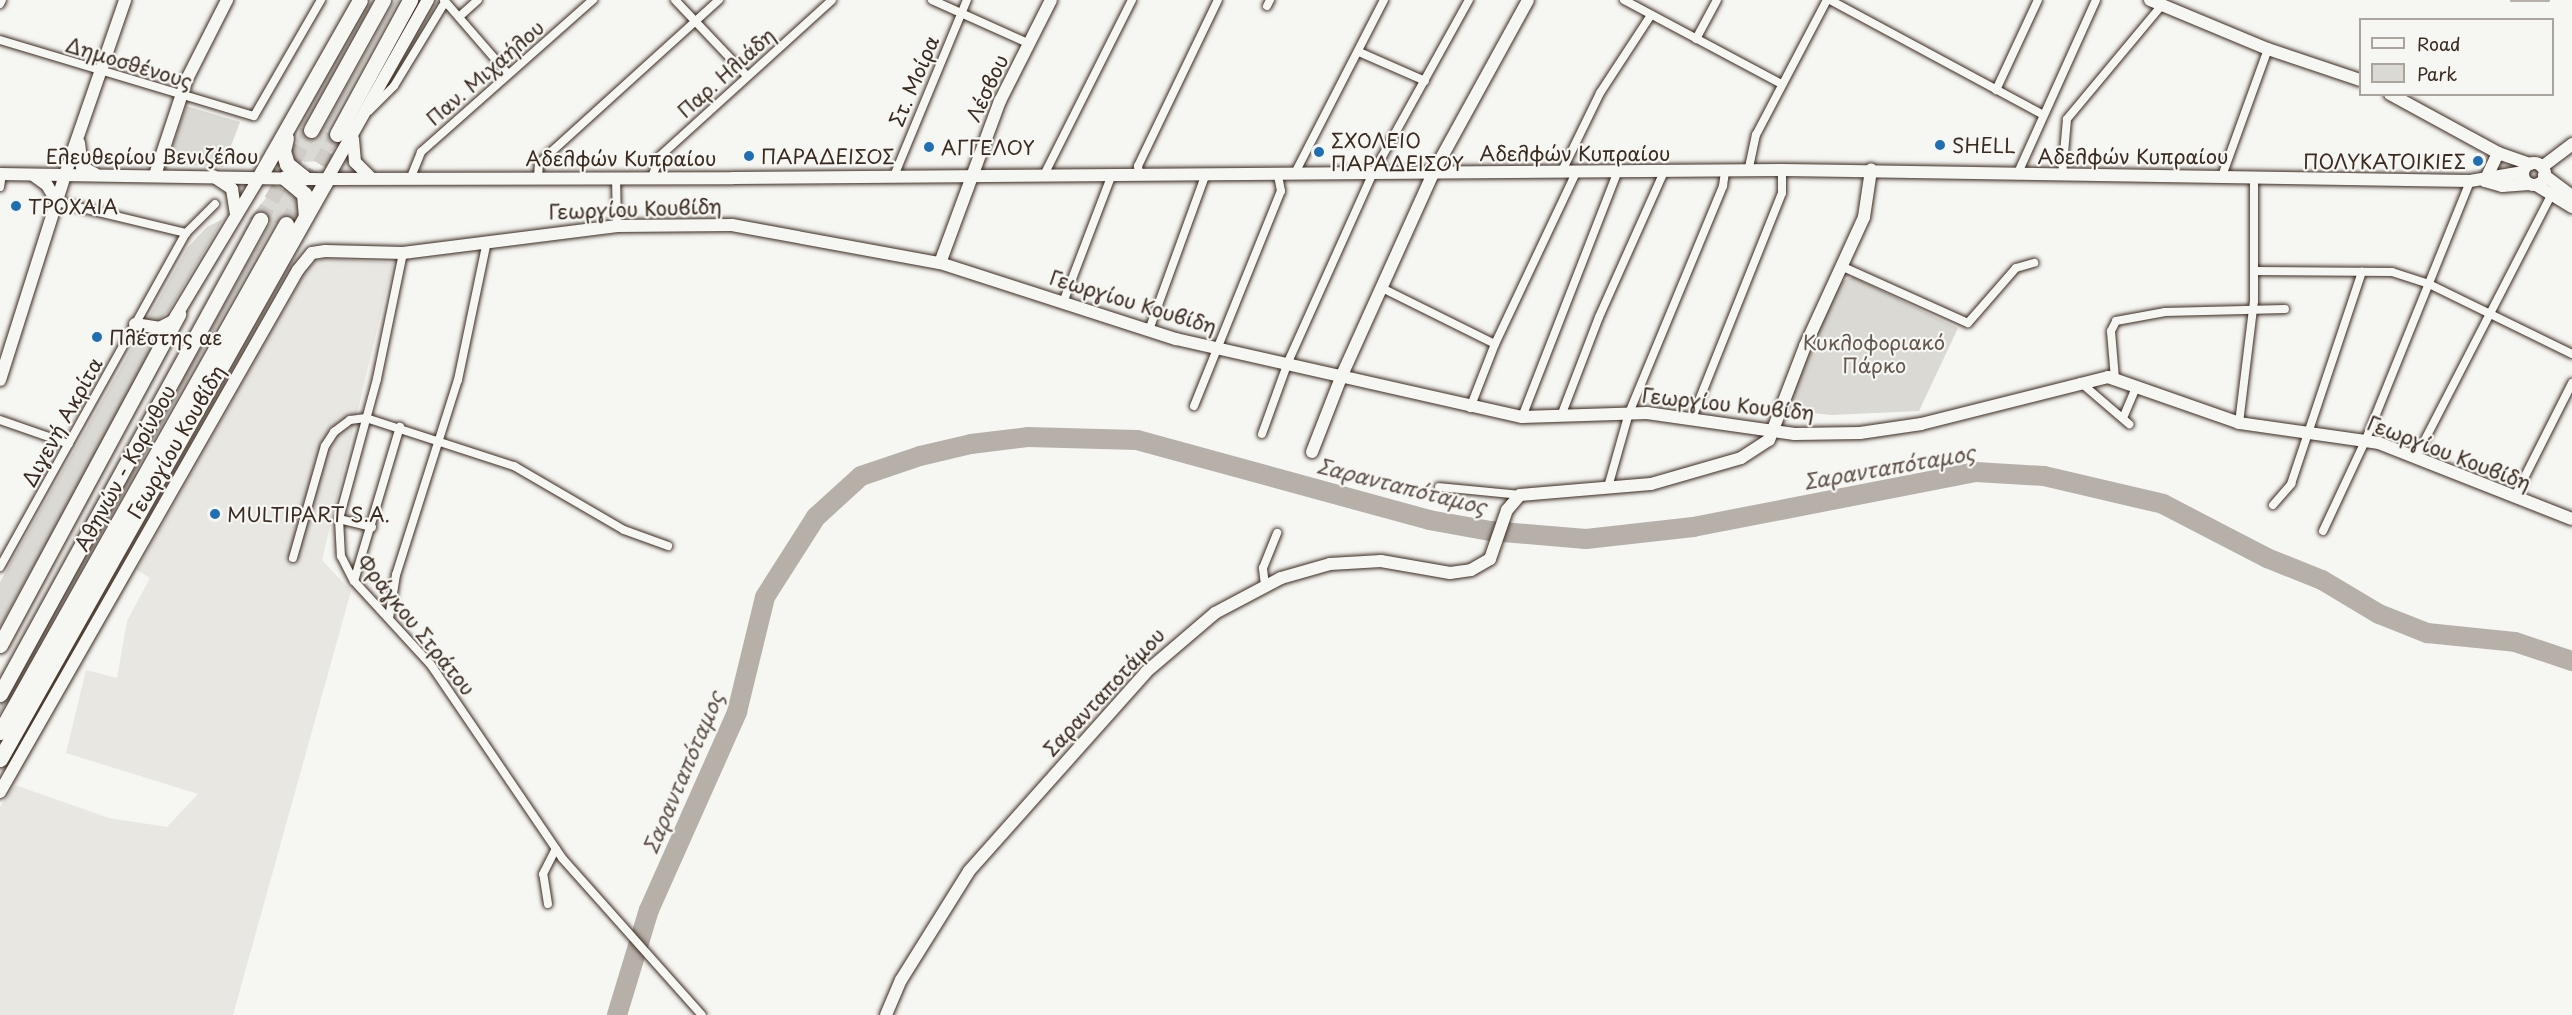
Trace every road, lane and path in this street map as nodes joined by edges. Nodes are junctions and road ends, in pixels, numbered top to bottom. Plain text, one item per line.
1 (125, 0) edge
2 (227, 0) edge
3 (321, 0) edge
4 (360, 0) edge
5 (383, 0) edge
6 (410, 0) edge
7 (428, 0) edge
8 (478, 0) edge
9 (593, 0) edge
10 (675, 0) edge
11 (719, 0) edge
12 (832, 0) edge
13 (932, 0) edge
14 (967, 0) edge
15 (1051, 0) edge
16 (1132, 0) edge
17 (1218, 0) edge
18 (1384, 0) edge
19 (1469, 0) edge
20 (1528, 0) edge
21 (1624, 0) edge
22 (1717, 0) edge
23 (1828, 0) edge
24 (2038, 0) edge
25 (2096, 0) edge
26 (445, 1) edge
27 (1636, 3) edge
28 (2156, 3) edge
29 (961, 13) junction
30 (1651, 15) junction
31 (460, 16) junction
32 (694, 22) junction
33 (1696, 39) junction
34 (0, 40) edge
35 (1030, 44) junction
36 (2268, 49) junction
37 (1359, 52) junction
38 (100, 71) junction
39 (508, 74) junction
40 (747, 76) junction
41 (2359, 79) edge
42 (1425, 81) junction
43 (1781, 84) junction
44 (1996, 90) junction
45 (181, 96) junction
46 (2394, 96) edge
47 (2042, 114) junction
48 (363, 116) junction
49 (311, 130) tunnel mouth
50 (287, 132) junction
51 (336, 134) tunnel mouth
52 (353, 135) junction
53 (79, 136) junction
54 (2572, 144) edge
55 (2498, 153) junction
56 (2535, 169) junction
57 (1782, 170) junction
58 (1871, 170) junction
59 (1725, 171) junction
60 (1664, 172) junction
61 (1748, 172) junction
62 (1295, 173) junction
63 (1433, 173) junction
64 (1561, 173) junction
65 (1576, 173) junction
66 (1617, 173) junction
67 (1, 174) edge
68 (1112, 174) junction
69 (1373, 174) junction
70 (33, 175) junction
71 (64, 175) junction
72 (155, 175) junction
73 (970, 175) junction
74 (1044, 175) junction
75 (1138, 175) junction
76 (1278, 175) junction
77 (2017, 175) junction
78 (101, 176) junction
79 (212, 176) junction
80 (260, 176) junction
81 (894, 176) junction
82 (1205, 176) junction
83 (2062, 176) junction
84 (2222, 176) junction
85 (2254, 176) junction
86 (411, 177) junction
87 (538, 177) junction
88 (616, 177) junction
89 (652, 177) junction
90 (285, 178) junction
91 (304, 178) junction
92 (370, 178) junction
93 (327, 179) junction
94 (2470, 181) junction
95 (2485, 181) junction
96 (2532, 184) junction
97 (0, 187) edge
98 (2551, 196) junction
99 (2572, 196) edge
100 (57, 202) junction
101 (215, 204) dead end
102 (2572, 207) edge
103 (236, 214) junction
104 (305, 218) junction
105 (260, 220) tunnel mouth
106 (286, 224) tunnel mouth
107 (617, 226) junction
108 (186, 233) junction
109 (487, 241) junction
110 (403, 253) junction
111 (940, 263) junction
112 (2034, 263) dead end
113 (1841, 266) junction
114 (2254, 271) junction
115 (2362, 272) junction
116 (2429, 284) junction
117 (1382, 288) junction
118 (1064, 300) junction
119 (2285, 309) dead end
120 (2252, 311) junction
121 (2489, 313) junction
122 (178, 314) junction
123 (135, 324) junction
124 (1149, 330) junction
125 (1495, 344) junction
126 (1215, 348) junction
127 (2572, 354) edge
128 (1288, 362) junction
129 (1342, 375) junction
130 (2115, 379) junction
131 (0, 380) edge
132 (2080, 382) junction
133 (2572, 383) edge
134 (2136, 387) junction
135 (1194, 406) dead end
136 (1470, 408) junction
137 (1629, 413) junction
138 (1561, 416) junction
139 (1522, 417) junction
140 (1692, 417) junction
141 (366, 418) junction
142 (0, 420) edge
143 (2239, 423) junction
144 (400, 427) junction
145 (1774, 430) junction
146 (2309, 431) junction
147 (1262, 434) dead end
148 (2366, 439) junction
149 (440, 440) junction
150 (69, 444) junction
151 (1312, 452) dead end
152 (2416, 457) junction
153 (1439, 487) dead end
154 (1608, 487) junction
155 (1520, 495) junction
156 (2514, 498) junction
157 (2273, 505) dead end
158 (339, 519) junction
159 (2572, 519) edge
160 (372, 527) junction
161 (2323, 531) dead end
162 (1277, 533) dead end
163 (668, 546) dead end
164 (293, 558) dead end
165 (0, 567) edge
166 (354, 581) junction
167 (1265, 585) junction
168 (389, 618) junction
169 (0, 645) edge
170 (0, 694) edge
171 (0, 732) edge
172 (0, 759) edge
173 (0, 792) edge
174 (556, 849) junction
175 (548, 904) dead end
176 (702, 1015) edge
177 (886, 1015) edge

1 - 38 street
2 - 45 street
3 - 45 street, Δημοσθένους
4 - 50 highway
5 - 49 highway
6 - 51 highway
7 - 48 street
8 - 31 street
9 - 39 street, Παν. Μιχαήλου
10 - 32 street
11 - 32 street
12 - 40 street, Παρ. Ηλιάδη
13 - 29 street
14 - 29 street, Στ. Μοίρα
15 - 35 street, Λέσβου
16 - 74 street
17 - 75 street
18 - 37 street
19 - 42 street
20 - 63 street
21 - 27 street
22 - 33 street
23 - 43 street
23 - 44 street
24 - 44 street
25 - 47 street
26 - 31 street
26 - 48 street
27 - 30 street
28 - 36 street
28 - 83 street
29 - 35 street
29 - 81 street, Στ. Μοίρα
30 - 33 street
30 - 64 street
31 - 39 street
32 - 40 street
32 - 87 street
33 - 43 street
34 - 38 street, Δημοσθένους
35 - 73 street, Λέσβου
36 - 41 street
36 - 84 street
37 - 42 street
37 - 62 street
38 - 45 street, Δημοσθένους
38 - 53 street
39 - 86 street, Παν. Μιχαήλου
40 - 89 street, Παρ. Ηλιάδη
42 - 69 street
43 - 61 street
44 - 47 street
45 - 72 street
46 - 55 street
47 - 77 street
48 - 52 street
50 - 80 highway
50 - 91 highway
52 - 92 street
52 - 93 street
53 - 71 street
53 - 78 street
54 - 56 street
55 - 56 street
55 - 95 street
56 - 95 street, Αδελφών Κυπραίου
56 - 96 street
56 - 96 street
56 - 99 street
57 - 58 street, Αδελφών Κυπραίου
57 - 61 street, Αδελφών Κυπραίου
57 - 140 street
58 - 77 street, Αδελφών Κυπραίου
58 - 113 street
59 - 60 street, Αδελφών Κυπραίου
59 - 61 street, Αδελφών Κυπραίου
59 - 137 street
60 - 66 street, Αδελφών Κυπραίου
60 - 138 street
62 - 69 street, Αδελφών Κυπραίου
62 - 76 street, Αδελφών Κυπραίου
63 - 64 street, Αδελφών Κυπραίου
63 - 69 street, Αδελφών Κυπραίου
63 - 117 street
64 - 65 street, Αδελφών Κυπραίου
65 - 66 street, Αδελφών Κυπραίου
65 - 125 street
66 - 139 street
67 - 70 street, Ελευθερίου Βενιζέλου
67 - 97 street
68 - 74 street, Αδελφών Κυπραίου
68 - 75 street, Αδελφών Κυπραίου
68 - 118 street
69 - 128 street
70 - 71 street, Ελευθερίου Βενιζέλου
70 - 100 street
71 - 78 street, Ελευθερίου Βενιζέλου
71 - 100 street
72 - 78 street, Ελευθερίου Βενιζέλου
72 - 79 street, Ελευθερίου Βενιζέλου
73 - 74 street, Αδελφών Κυπραίου
73 - 81 street, Αδελφών Κυπραίου
73 - 111 street, Λέσβου
75 - 82 street, Αδελφών Κυπραίου
76 - 82 street, Αδελφών Κυπραίου
76 - 126 street
77 - 83 street, Αδελφών Κυπραίου
79 - 80 street, Ελευθερίου Βενιζέλου
79 - 103 street
80 - 90 street, Ελευθερίου Βενιζέλου
80 - 103 street
81 - 89 street, Αδελφών Κυπραίου
82 - 124 street
83 - 84 street, Αδελφών Κυπραίου
84 - 85 street, Αδελφών Κυπραίου
85 - 94 street, Αδελφών Κυπραίου
85 - 114 street
86 - 87 street, Αδελφών Κυπραίου
86 - 92 street, Αδελφών Κυπραίου
87 - 88 street, Αδελφών Κυπραίου
88 - 89 street, Αδελφών Κυπραίου
88 - 107 street
90 - 91 street, Ελευθερίου Βενιζέλου
90 - 104 highway
91 - 93 street, Αδελφών Κυπραίου
92 - 93 street, Αδελφών Κυπραίου
93 - 104 highway
94 - 95 street, Αδελφών Κυπραίου
94 - 116 street
95 - 96 street, Αδελφών Κυπραίου
96 - 98 street
98 - 102 street
98 - 121 street
100 - 108 street
100 - 131 street
101 - 108 street, Διγενή Ακρίτα
103 - 122 street
104 - 172 highway
105 - 170 highway, Αθηνών - Κορίνθου
106 - 171 highway, Αθηνών - Κορίνθου
107 - 109 street, Γεωργίου Κουβίδη
107 - 111 street, Γεωργίου Κουβίδη
108 - 123 street, Διγενή Ακρίτα
109 - 110 street, Γεωργίου Κουβίδη
109 - 149 street
110 - 141 street, Φράγκου Στράτου
110 - 173 street, Γεωργίου Κουβίδη
111 - 118 street, Γεωργίου Κουβίδη
112 - 113 street
113 - 145 street
114 - 115 street
114 - 120 street
115 - 116 street
115 - 146 street
116 - 121 street
116 - 148 street
117 - 125 street
117 - 129 street
118 - 124 street, Γεωργίου Κουβίδη
119 - 120 street
120 - 130 street
120 - 143 street
121 - 127 street
121 - 152 street
122 - 123 street
122 - 169 highway
123 - 150 street, Διγενή Ακρίτα
124 - 126 street, Γεωργίου Κουβίδη
125 - 136 street
126 - 128 street, Γεωργίου Κουβίδη
126 - 135 street
128 - 129 street, Γεωργίου Κουβίδη
128 - 147 street
129 - 136 street, Γεωργίου Κουβίδη
129 - 151 street
130 - 132 street, Γεωργίου Κουβίδη
130 - 134 street, Γεωργίου Κουβίδη
132 - 134 street
132 - 145 street, Γεωργίου Κουβίδη
133 - 156 street
134 - 143 street, Γεωργίου Κουβίδη
136 - 139 street, Γεωργίου Κουβίδη
137 - 138 street, Γεωργίου Κουβίδη
137 - 140 street, Γεωργίου Κουβίδη
137 - 154 street
138 - 139 street, Γεωργίου Κουβίδη
140 - 145 street, Γεωργίου Κουβίδη
141 - 144 street
141 - 158 street, Φράγκου Στράτου
141 - 164 street
142 - 150 street
143 - 146 street, Γεωργίου Κουβίδη
144 - 149 street
144 - 160 street
145 - 154 street
146 - 148 street, Γεωργίου Κουβίδη
146 - 157 street
148 - 152 street, Γεωργίου Κουβίδη
148 - 161 street
149 - 163 street
149 - 168 street
150 - 165 street, Διγενή Ακρίτα
152 - 156 street, Γεωργίου Κουβίδη
153 - 155 street
154 - 155 street
155 - 167 street, Σαρανταποτάμου
156 - 159 street, Γεωργίου Κουβίδη
158 - 160 street
158 - 166 street, Φράγκου Στράτου
160 - 166 street
162 - 167 street
166 - 168 street, Φράγκου Στράτου
167 - 177 street, Σαρανταποτάμου
168 - 174 street, Φράγκου Στράτου
174 - 175 street
174 - 176 street, Φράγκου Στράτου

